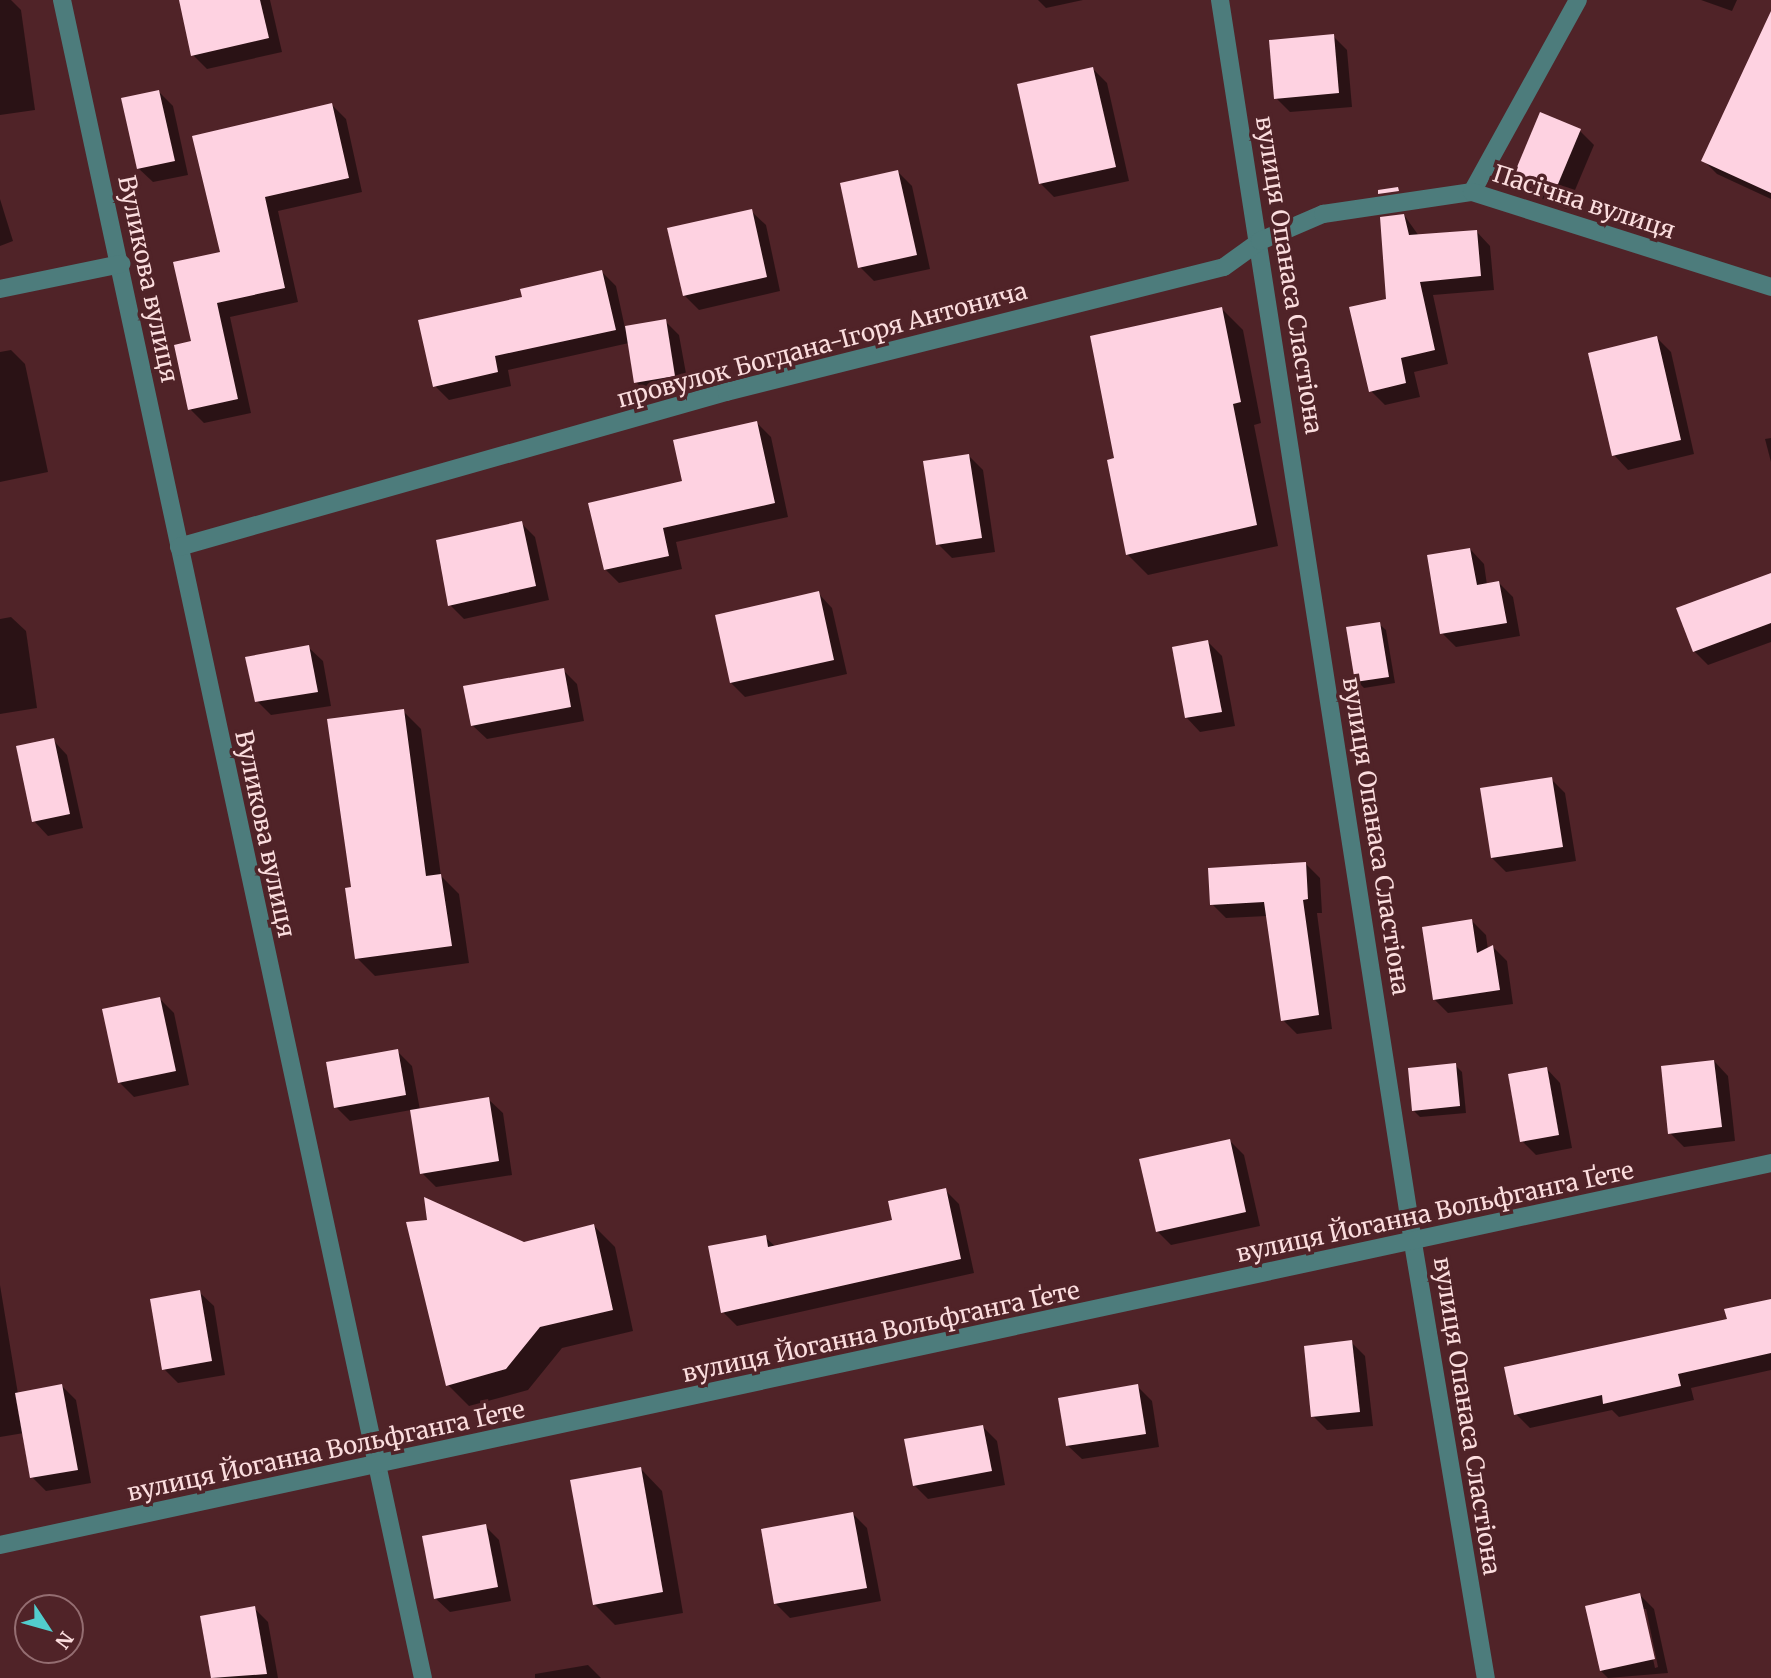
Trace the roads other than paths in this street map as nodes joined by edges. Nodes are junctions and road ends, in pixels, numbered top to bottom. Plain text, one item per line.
1 (62, 0) edge
2 (1220, 0) edge
3 (1578, 0) edge
4 (1472, 192) junction
5 (1260, 241) junction
6 (121, 264) junction
7 (1771, 287) edge
8 (0, 289) edge
9 (179, 547) junction
10 (1771, 1163) edge
11 (1413, 1243) junction
12 (374, 1466) junction
13 (0, 1545) edge
14 (423, 1678) edge
15 (1486, 1678) edge

1 - 6 street, Вуликова вулиця
2 - 5 street, вулиця Опанаса Сластіона
3 - 4 street, Пасічна вулиця
4 - 5 street, провулок Богдана-Ігоря Антонича
4 - 7 street, Пасічна вулиця
5 - 9 street, провулок Богдана-Ігоря Антонича
5 - 11 street, вулиця Опанаса Сластіона
6 - 8 street
6 - 9 street, Вуликова вулиця
9 - 12 street, Вуликова вулиця
10 - 11 street, вулиця Йоганна Вольфганга Ґете
11 - 12 street, вулиця Йоганна Вольфганга Ґете
11 - 15 street, вулиця Опанаса Сластіона
12 - 13 street, вулиця Йоганна Вольфганга Ґете
12 - 14 street, Вуликова вулиця

